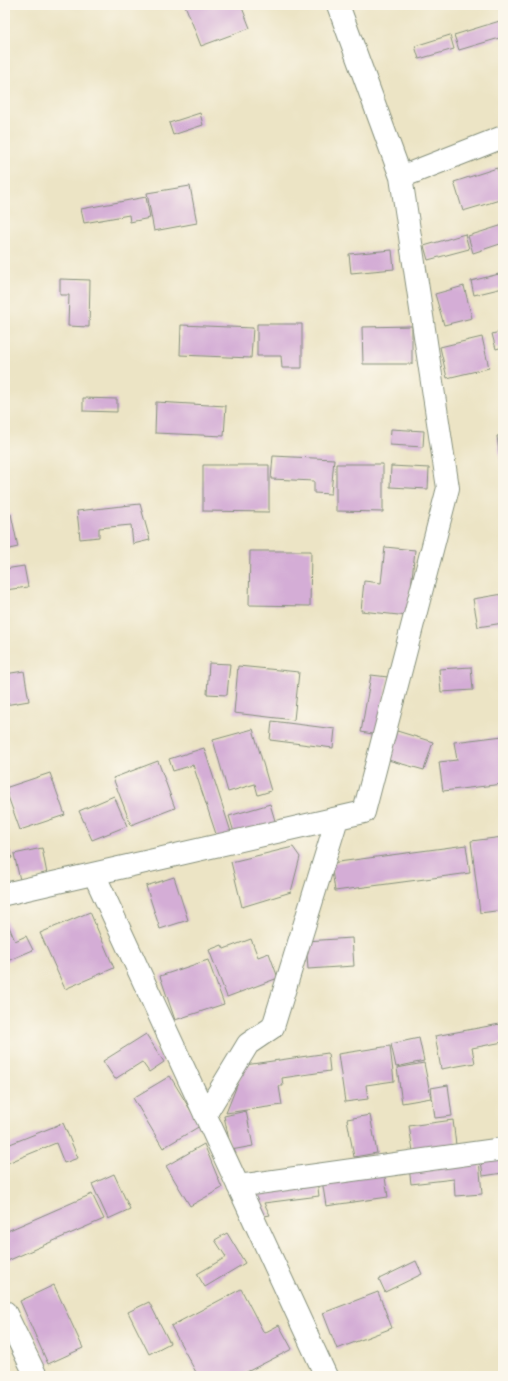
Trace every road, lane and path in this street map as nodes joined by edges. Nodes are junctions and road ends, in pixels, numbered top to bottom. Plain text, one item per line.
1 (338, 5) edge
2 (503, 137) edge
3 (401, 177) junction
4 (336, 819) junction
5 (94, 874) junction
6 (5, 894) edge
7 (205, 1115) junction
8 (503, 1149) edge
9 (238, 1186) junction
10 (5, 1312) edge
11 (36, 1376) edge
12 (326, 1376) edge

1 - 3 street
2 - 3 street
3 - 4 street
4 - 5 street
4 - 7 street
5 - 6 street
5 - 7 street
7 - 9 street
8 - 9 street
9 - 12 street
10 - 11 street

